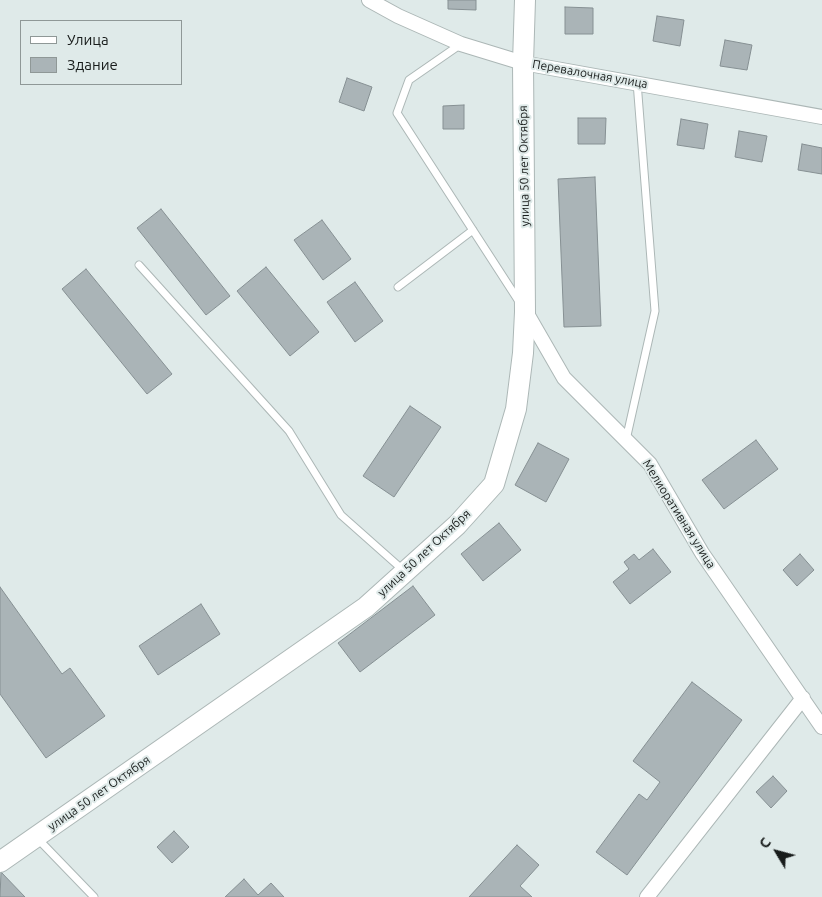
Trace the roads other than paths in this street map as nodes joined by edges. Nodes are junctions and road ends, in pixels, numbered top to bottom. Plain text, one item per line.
1 (369, 0) edge
2 (525, 0) edge
3 (461, 44) junction
4 (523, 62) junction
5 (638, 82) junction
6 (822, 117) edge
7 (472, 230) junction
8 (139, 265) dead end
9 (398, 287) dead end
10 (525, 312) junction
11 (626, 440) junction
12 (405, 572) junction
13 (803, 698) junction
14 (822, 727) edge
15 (36, 837) junction
16 (0, 862) edge
17 (94, 897) edge
18 (647, 897) edge

1 - 3 street, Перевалочная улица
2 - 4 main road, улица 50 лет Октября
3 - 4 street, Перевалочная улица
3 - 7 lane
4 - 5 street, Перевалочная улица
4 - 10 main road, улица 50 лет Октября
5 - 6 street, Перевалочная улица
5 - 11 lane
7 - 9 lane
7 - 10 lane
8 - 12 lane
10 - 11 street, Мелиоративная улица
10 - 12 main road, улица 50 лет Октября
11 - 13 street, Мелиоративная улица
12 - 15 main road, улица 50 лет Октября
13 - 14 street, Мелиоративная улица
13 - 18 street
15 - 16 main road, улица 50 лет Октября
15 - 17 lane

